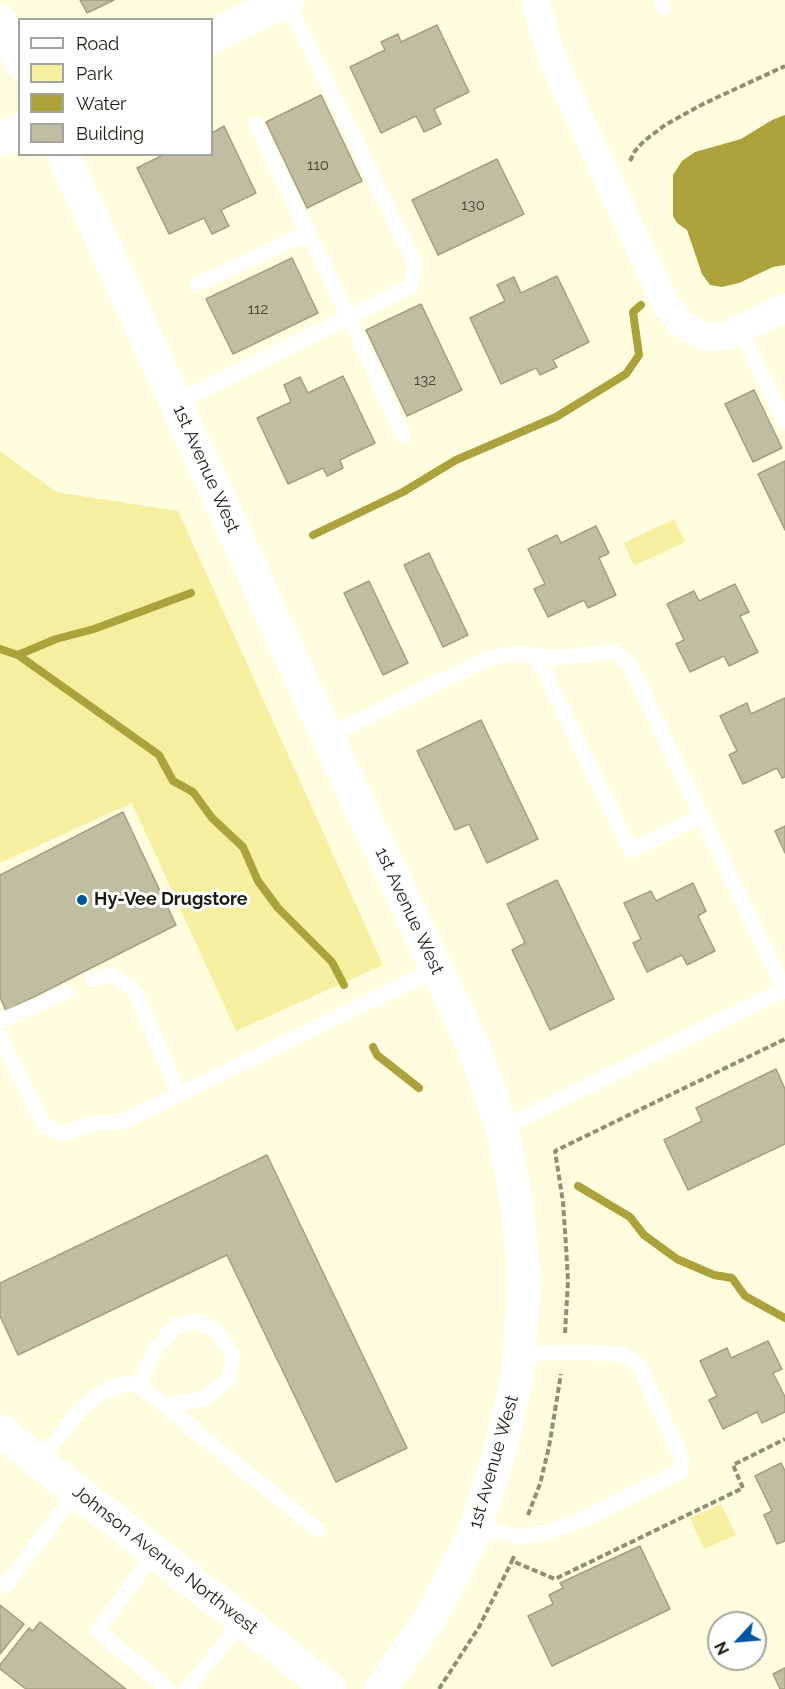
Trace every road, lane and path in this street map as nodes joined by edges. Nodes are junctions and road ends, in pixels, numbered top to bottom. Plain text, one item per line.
1 (287, 0) edge
2 (535, 0) edge
3 (0, 20) edge
4 (213, 37) edge
5 (18, 57) edge
6 (785, 66) edge
7 (256, 124) dead end
8 (18, 131) edge
9 (0, 140) edge
10 (64, 156) edge
11 (628, 165) dead end
12 (308, 232) junction
13 (197, 284) dead end
14 (785, 308) edge
15 (349, 317) junction
16 (740, 329) junction
17 (176, 403) junction
18 (785, 422) edge
19 (402, 436) dead end
20 (536, 655) junction
21 (327, 736) junction
22 (702, 816) junction
23 (436, 969) junction
24 (93, 979) dead end
25 (785, 991) edge
26 (66, 992) dead end
27 (0, 1020) edge
28 (0, 1037) edge
29 (179, 1094) junction
30 (502, 1128) junction
31 (519, 1354) junction
32 (139, 1385) junction
33 (164, 1406) junction
34 (0, 1431) edge
35 (785, 1439) edge
36 (39, 1461) junction
37 (733, 1465) dead end
38 (77, 1491) junction
39 (476, 1526) junction
40 (318, 1530) dead end
41 (155, 1552) junction
42 (513, 1561) dead end
43 (5, 1586) dead end
44 (243, 1621) junction
45 (168, 1689) edge
46 (187, 1689) edge
47 (330, 1689) edge
48 (381, 1689) edge
49 (439, 1689) edge

1 - 4 street
1 - 15 lane
2 - 16 street
3 - 5 street
6 - 11 path
7 - 12 lane
8 - 9 street
10 - 17 street, 1st Avenue West
12 - 13 lane
12 - 15 lane
14 - 16 street
15 - 17 lane
15 - 19 lane
16 - 18 lane
17 - 21 street, 1st Avenue West
20 - 21 lane
20 - 22 lane
20 - 22 lane
21 - 23 street, 1st Avenue West
22 - 25 lane
23 - 29 lane
23 - 30 street, 1st Avenue West
24 - 29 lane
25 - 30 lane
26 - 27 lane
28 - 29 lane
30 - 31 street, 1st Avenue West
31 - 39 street, 1st Avenue West
31 - 39 lane
32 - 33 lane
32 - 33 lane
32 - 36 lane
33 - 40 lane
34 - 36 street, Johnson Avenue Northwest
35 - 37 path
36 - 38 street, Johnson Avenue Northwest
38 - 41 street, Johnson Avenue Northwest
38 - 43 lane
39 - 48 street, 1st Avenue West
41 - 44 street, Johnson Avenue Northwest
41 - 45 lane
42 - 49 path
44 - 46 lane
44 - 47 street, Johnson Avenue Northwest

